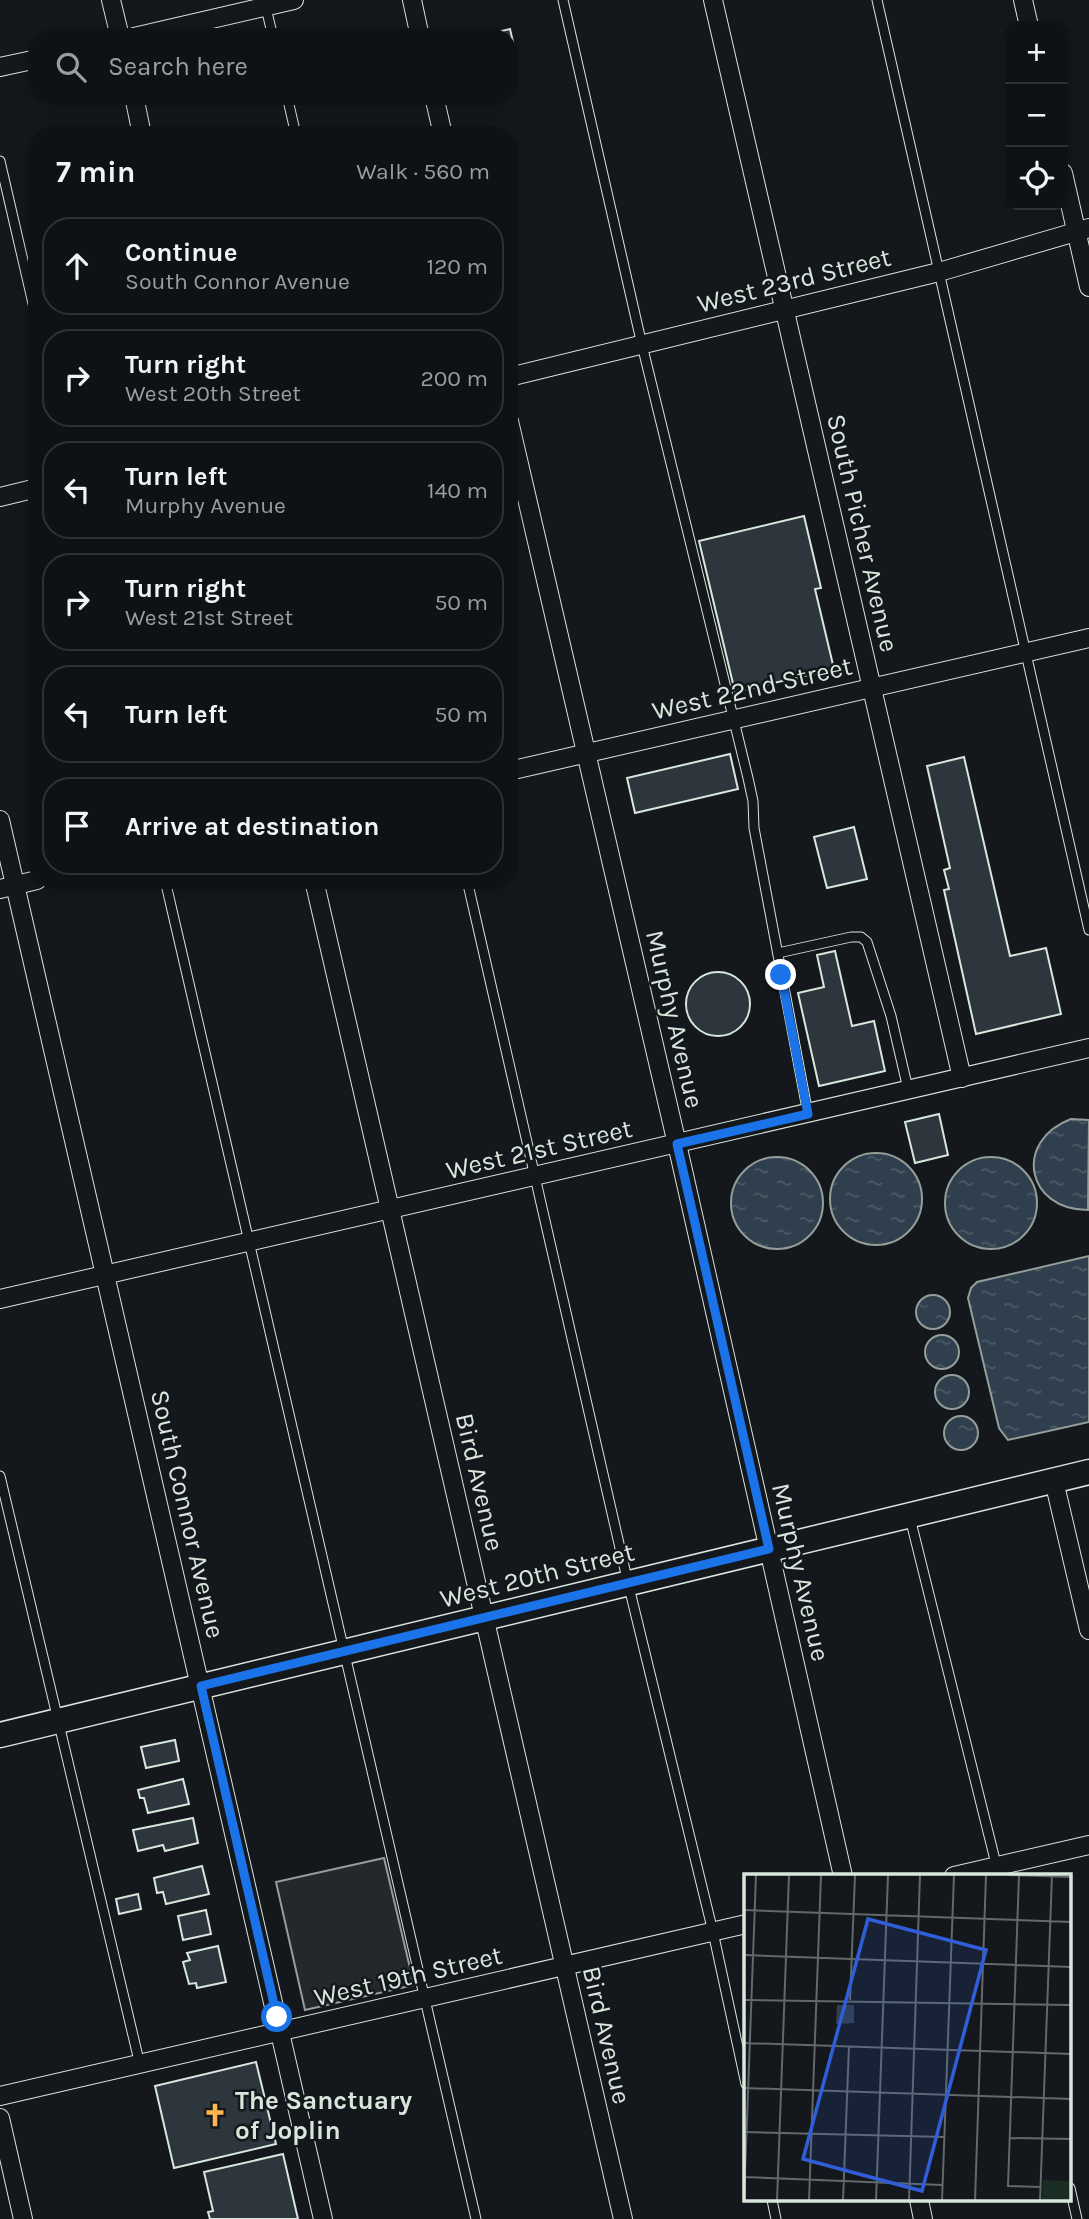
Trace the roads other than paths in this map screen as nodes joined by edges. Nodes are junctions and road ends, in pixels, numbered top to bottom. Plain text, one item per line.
1 (111, 0) edge
2 (294, 0) edge
3 (412, 0) edge
4 (563, 0) edge
5 (713, 0) edge
6 (877, 0) edge
7 (1023, 0) edge
8 (265, 3) edge
9 (1028, 21) edge
10 (118, 28) edge
11 (169, 28) edge
12 (271, 28) edge
13 (418, 28) edge
14 (28, 61) edge
15 (0, 67) edge
16 (136, 105) edge
17 (289, 105) edge
18 (436, 105) edge
19 (140, 126) edge
20 (294, 126) edge
21 (441, 126) edge
22 (0, 161) edge
23 (1068, 187) edge
24 (1083, 230) edge
25 (939, 272) junction
26 (28, 282) edge
27 (1089, 287) edge
28 (785, 309) junction
29 (642, 345) junction
30 (518, 375) edge
31 (518, 460) edge
32 (28, 490) edge
33 (0, 497) edge
34 (1089, 638) edge
35 (1025, 652) junction
36 (872, 687) junction
37 (735, 719) junction
38 (586, 753) junction
39 (518, 769) edge
40 (0, 820) edge
41 (28, 882) edge
42 (8, 887) edge
43 (167, 889) edge
44 (316, 889) edge
45 (469, 889) edge
46 (1089, 930) edge
47 (778, 953) junction
48 (1089, 1048) edge
49 (962, 1078) junction
50 (908, 1088) junction
51 (808, 1114) junction
52 (677, 1144) junction
53 (535, 1176) junction
54 (390, 1209) junction
55 (249, 1241) junction
56 (106, 1274) junction
57 (0, 1299) edge
58 (1089, 1472) edge
59 (0, 1476) edge
60 (1055, 1480) junction
61 (910, 1516) junction
62 (769, 1549) junction
63 (628, 1583) junction
64 (484, 1618) junction
65 (1089, 1630) edge
66 (344, 1652) junction
67 (201, 1686) junction
68 (58, 1721) junction
69 (0, 1735) edge
70 (1089, 1845) edge
71 (998, 1871) edge
72 (843, 1874) edge
73 (972, 1874) edge
74 (744, 1924) edge
75 (713, 1932) junction
76 (565, 1966) junction
77 (424, 1999) junction
78 (281, 2032) junction
79 (140, 2064) junction
80 (744, 2075) edge
81 (0, 2096) edge
82 (0, 2118) edge
83 (1072, 2197) edge
84 (23, 2219) edge
85 (323, 2219) edge
86 (476, 2219) edge
87 (623, 2219) edge
88 (1077, 2219) edge

1 - 10 street
2 - 8 street
3 - 13 street
4 - 29 lane
5 - 28 street, South Picher Avenue
6 - 25 lane
7 - 9 street
8 - 11 street
8 - 12 lane
14 - 15 street
16 - 19 street
17 - 20 lane
18 - 21 street
22 - 26 lane
23 - 24 street
24 - 25 street, West 23rd Street
24 - 27 street
25 - 28 street, West 23rd Street
25 - 35 lane
28 - 29 street, West 23rd Street
28 - 36 street, South Picher Avenue
29 - 30 street, West 23rd Street
29 - 37 lane
31 - 38 street, Murphy Avenue
32 - 33 street
34 - 35 street, West 22nd Street
35 - 36 street, West 22nd Street
35 - 46 lane
36 - 37 street, West 22nd Street
36 - 49 street, South Picher Avenue
37 - 38 street, West 22nd Street
37 - 47 lane
38 - 39 street, West 22nd Street
38 - 52 street, Murphy Avenue
40 - 42 street, South Connor Avenue
41 - 42 street
42 - 56 street, South Connor Avenue
43 - 55 lane
44 - 54 street, Bird Avenue
45 - 53 lane
47 - 50 lane
47 - 51 lane
48 - 49 street, West 21st Street
49 - 50 street, West 21st Street
50 - 51 street, West 21st Street
51 - 52 street, West 21st Street
52 - 53 street, West 21st Street
52 - 62 street, Murphy Avenue
53 - 54 street, West 21st Street
53 - 63 lane
54 - 55 street, West 21st Street
54 - 64 street, Bird Avenue
55 - 56 street, West 21st Street
55 - 66 lane
56 - 57 street, West 21st Street
56 - 67 street, South Connor Avenue
58 - 60 main road, West 20th Street
59 - 68 lane
60 - 61 main road, West 20th Street
60 - 65 street
61 - 62 main road, West 20th Street
61 - 71 lane
62 - 63 main road, West 20th Street
62 - 72 street, Murphy Avenue
63 - 64 main road, West 20th Street
63 - 75 lane
64 - 66 main road, West 20th Street
64 - 76 street, Bird Avenue
66 - 67 main road, West 20th Street
66 - 77 lane
67 - 68 main road, West 20th Street
67 - 78 street, South Connor Avenue
68 - 69 main road, West 20th Street
68 - 79 lane
70 - 71 street
71 - 73 street
74 - 75 street, West 19th Street
75 - 76 street, West 19th Street
75 - 80 lane
76 - 77 street, West 19th Street
76 - 87 street, Bird Avenue
77 - 78 street, West 19th Street
77 - 86 lane
78 - 79 street, West 19th Street
78 - 85 street, South Connor Avenue
79 - 81 street, West 19th Street
82 - 84 street
83 - 88 lane

